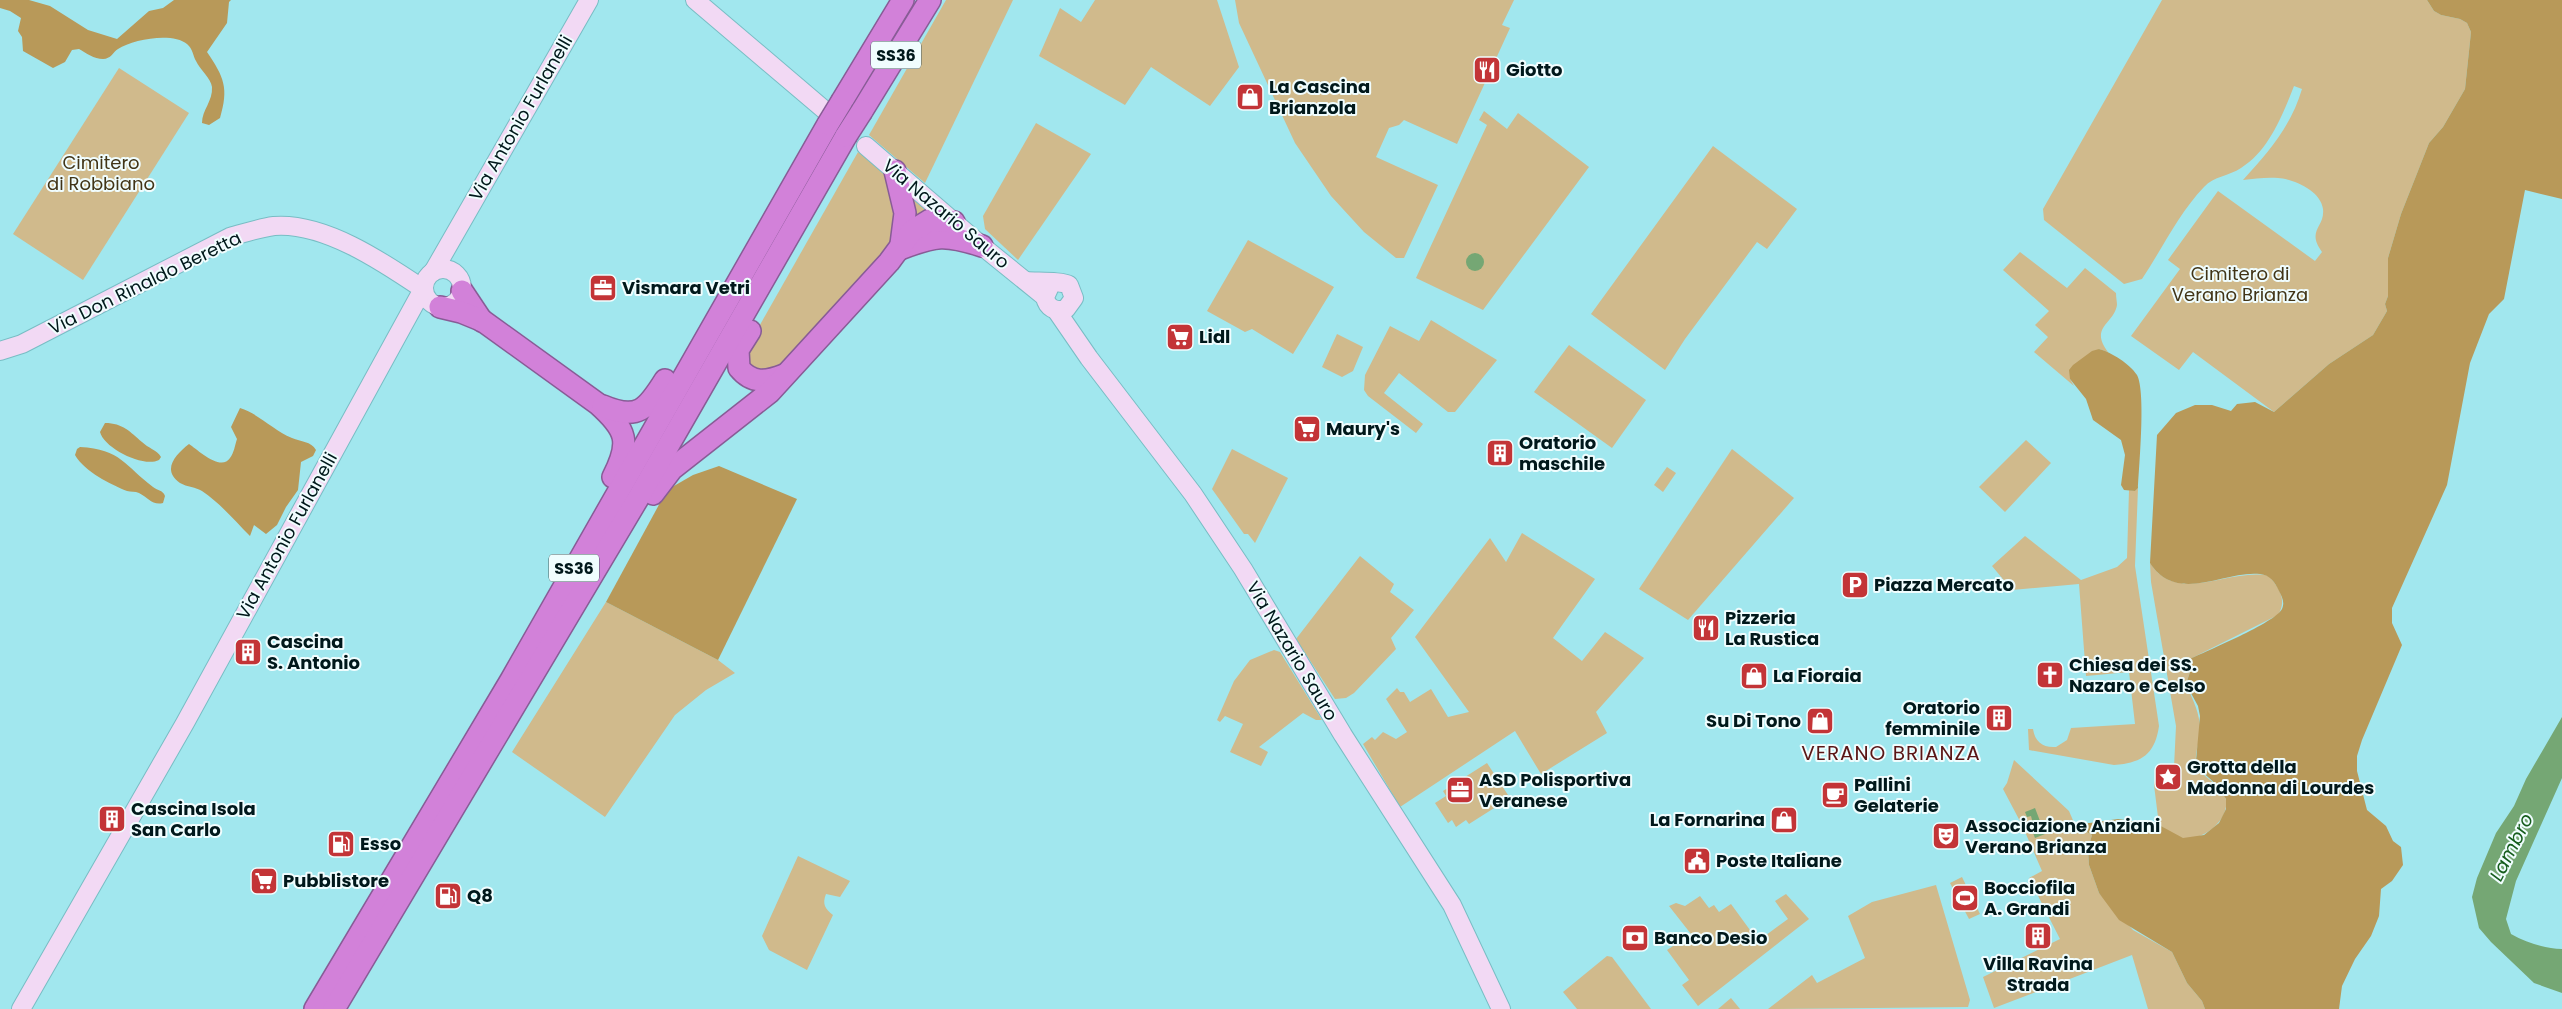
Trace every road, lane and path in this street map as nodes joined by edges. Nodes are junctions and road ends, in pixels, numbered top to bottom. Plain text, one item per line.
1 (589, 0) edge
2 (695, 0) edge
3 (903, 0) edge
4 (930, 0) edge
5 (832, 113) junction
6 (866, 146) dead end
7 (895, 171) junction
8 (803, 211) junction
9 (944, 217) junction
10 (454, 237) junction
11 (927, 238) junction
12 (982, 246) junction
13 (900, 249) junction
14 (453, 272) junction
15 (428, 279) junction
16 (1048, 290) junction
17 (462, 291) junction
18 (723, 305) junction
19 (440, 307) junction
20 (1063, 308) junction
21 (482, 321) junction
22 (405, 323) junction
23 (0, 351) edge
24 (784, 375) junction
25 (598, 404) junction
26 (574, 606) junction
27 (531, 644) junction
28 (21, 1009) edge
29 (315, 1009) edge
30 (334, 1009) edge
31 (1501, 1009) edge

1 - 10 main road, Via Antonio Furlanelli
2 - 5 main road
3 - 5 highway, SS36
4 - 8 highway, SS36, bridge
5 - 18 highway, SS36
6 - 7 main road, Via Nazario Sauro
7 - 9 main road, Via Nazario Sauro
7 - 13 highway
8 - 24 highway
8 - 26 highway, SS36
9 - 11 highway
9 - 12 main road, Via Nazario Sauro
9 - 13 highway
10 - 14 main road, Via Antonio Furlanelli
10 - 15 main road, Via Antonio Furlanelli
11 - 12 highway
11 - 13 highway
12 - 16 main road, Via Nazario Sauro
13 - 24 highway
14 - 15 main road
14 - 17 main road
15 - 19 main road
15 - 22 main road, Via Antonio Furlanelli
15 - 23 main road, Via Don Rinaldo Beretta
16 - 20 main road
16 - 20 main road
17 - 19 main road
17 - 21 highway
18 - 25 highway
18 - 27 highway, SS36
19 - 21 highway
19 - 22 main road
20 - 31 main road, Via Nazario Sauro
21 - 25 highway
22 - 28 main road, Via Antonio Furlanelli
24 - 26 highway
25 - 27 highway
26 - 30 highway, SS36
27 - 29 highway, SS36

